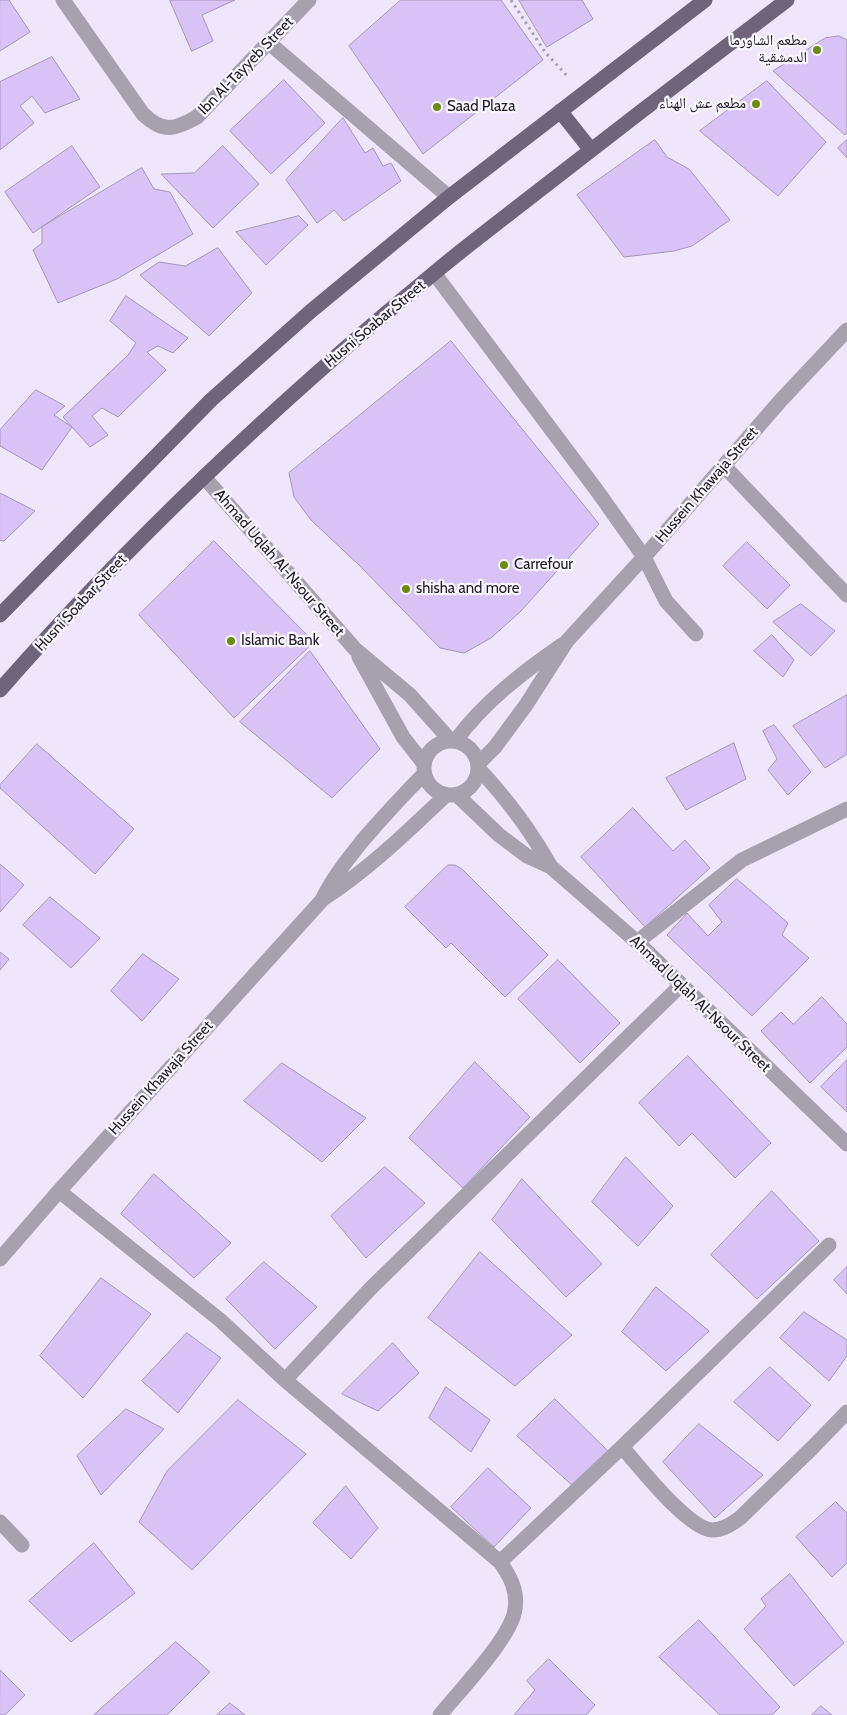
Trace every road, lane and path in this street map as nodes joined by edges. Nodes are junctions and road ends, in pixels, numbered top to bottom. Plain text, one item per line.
1 (63, 0) edge
2 (308, 0) edge
3 (510, 0) edge
4 (705, 0) edge
5 (787, 0) edge
6 (268, 42) junction
7 (583, 94) junction
8 (560, 111) junction
9 (591, 150) junction
10 (449, 197) junction
11 (434, 273) junction
12 (847, 330) edge
13 (724, 466) junction
14 (204, 478) junction
15 (644, 557) junction
16 (847, 595) edge
17 (0, 615) edge
18 (696, 634) dead end
19 (567, 641) junction
20 (355, 650) junction
21 (0, 690) edge
22 (453, 740) junction
23 (479, 766) junction
24 (424, 769) junction
25 (451, 795) junction
26 (847, 809) edge
27 (551, 867) junction
28 (323, 899) junction
29 (637, 942) junction
30 (680, 986) junction
31 (847, 1144) edge
32 (59, 1191) junction
33 (829, 1245) dead end
34 (0, 1259) edge
35 (285, 1380) junction
36 (847, 1412) edge
37 (622, 1448) junction
38 (0, 1522) edge
39 (22, 1545) dead end
40 (500, 1562) junction
41 (440, 1715) edge

1 - 6 street, Ibn Al-Tayyeb Street
2 - 6 street, Ibn Al-Tayyeb Street
3 - 7 path
4 - 7 main road
5 - 9 main road, Husni Soabar Street
6 - 10 street
7 - 8 main road
8 - 9 main road
8 - 10 main road
9 - 11 main road, Husni Soabar Street
10 - 17 main road
11 - 14 main road, Husni Soabar Street
11 - 15 street
12 - 13 street, Hussein Khawaja Street
13 - 15 street, Hussein Khawaja Street
13 - 16 street
14 - 20 street, Ahmad Uqlah Al-Nsour Street
14 - 21 main road, Husni Soabar Street
15 - 18 street
15 - 19 street, Hussein Khawaja Street
19 - 22 street, Hussein Khawaja Street
19 - 23 street, Hussein Khawaja Street
20 - 22 street, Ahmad Uqlah Al-Nsour Street
20 - 24 street, Ahmad Uqlah Al-Nsour Street
22 - 23 street
22 - 24 street
23 - 25 street
23 - 27 street, Ahmad Uqlah Al-Nsour Street
24 - 25 street
24 - 28 street, Hussein Khawaja Street
25 - 27 street, Ahmad Uqlah Al-Nsour Street
25 - 28 street, Hussein Khawaja Street
26 - 29 street
27 - 29 street, Ahmad Uqlah Al-Nsour Street
28 - 32 street, Hussein Khawaja Street
29 - 30 street, Ahmad Uqlah Al-Nsour Street
30 - 31 street, Ahmad Uqlah Al-Nsour Street
30 - 35 street
32 - 34 street, Hussein Khawaja Street
32 - 35 street
33 - 37 street
35 - 40 street
36 - 37 street
37 - 40 street
38 - 39 street
40 - 41 street

